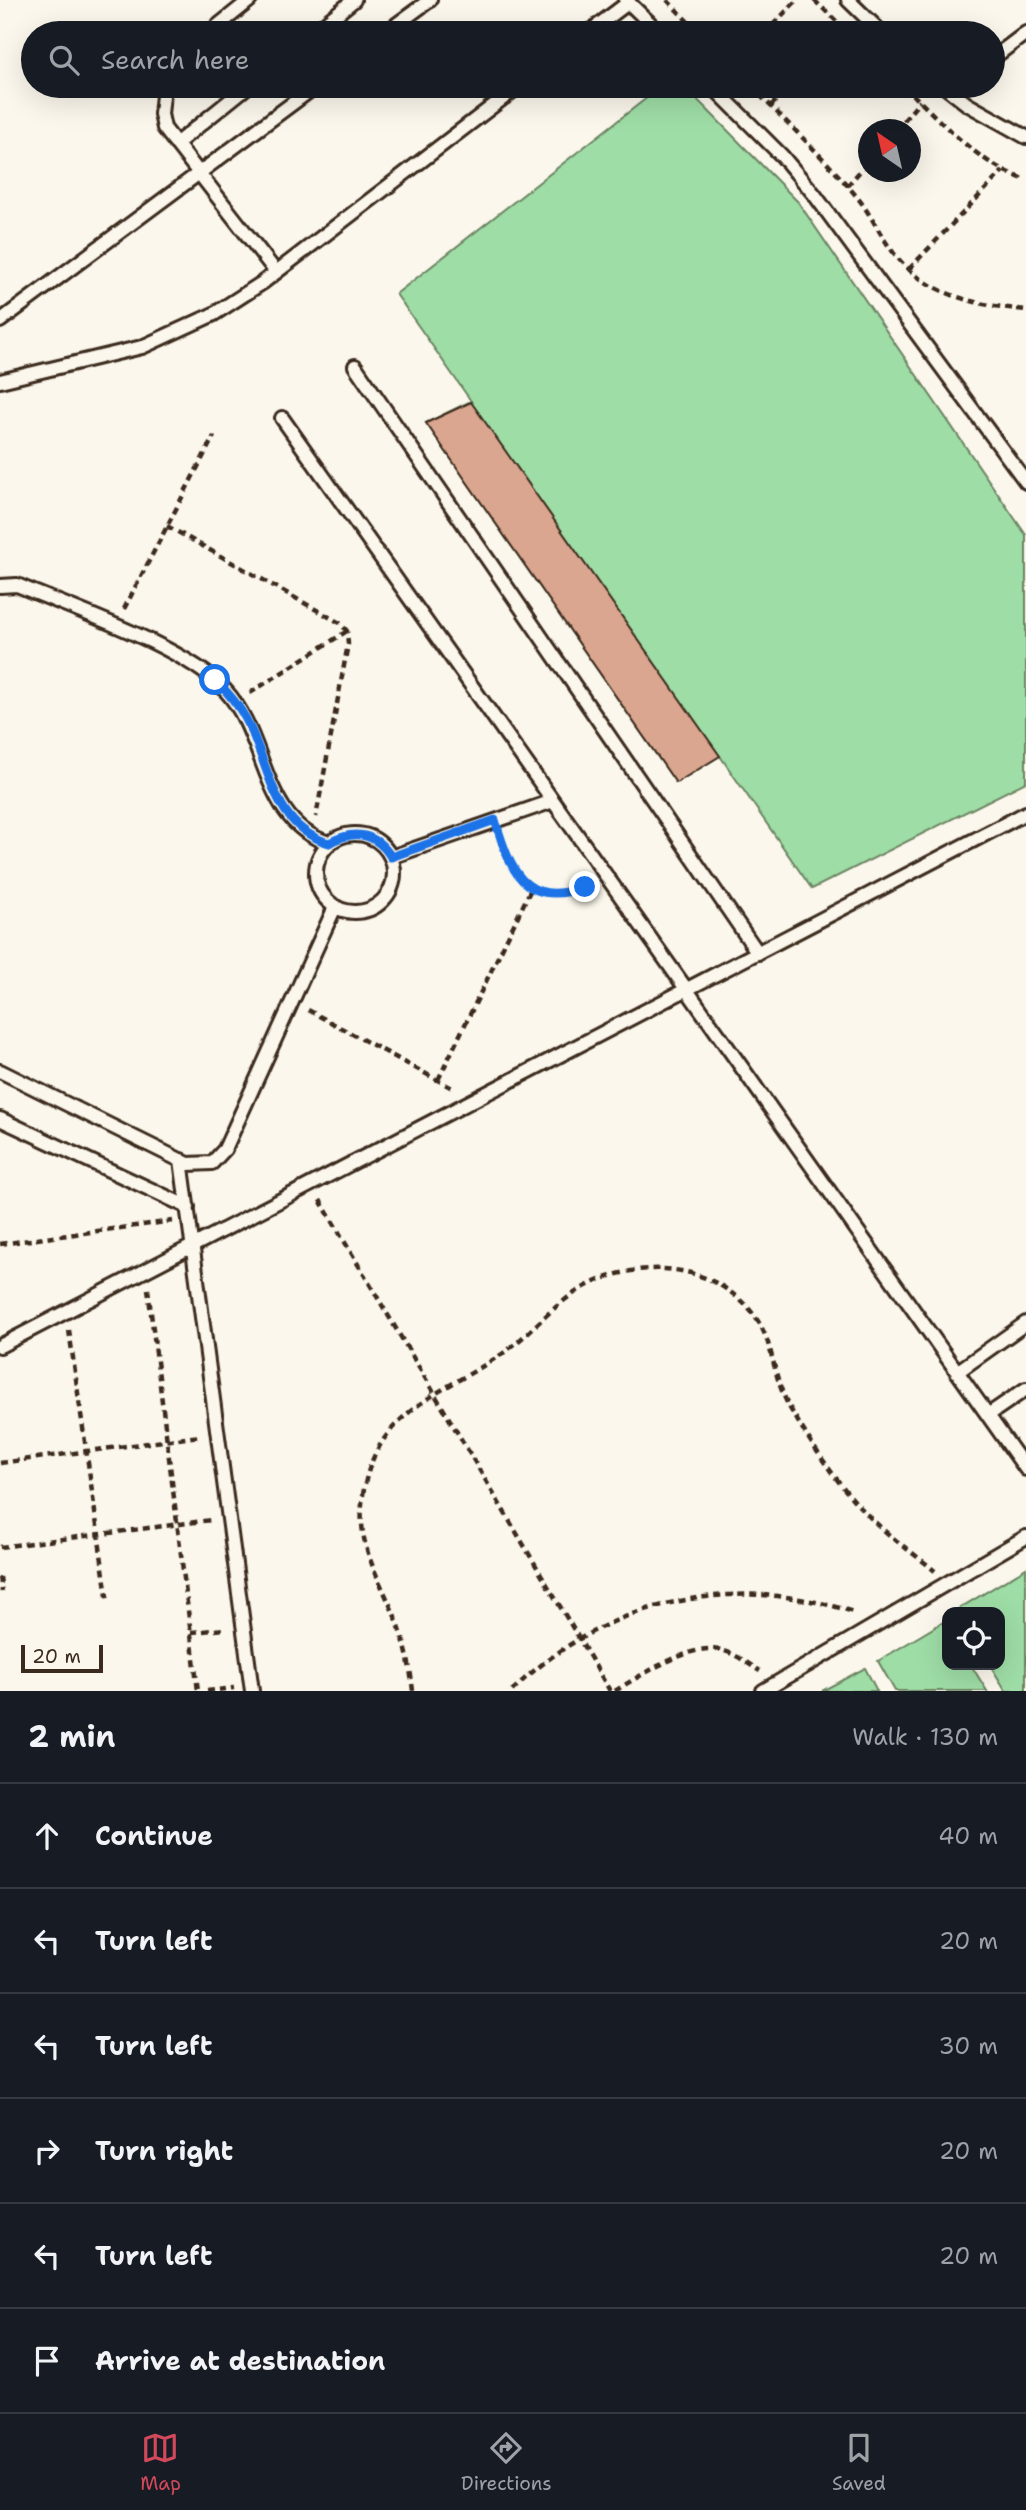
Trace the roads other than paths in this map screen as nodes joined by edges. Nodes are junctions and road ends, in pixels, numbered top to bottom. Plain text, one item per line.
1 (250, 0) edge
2 (354, 0) edge
3 (430, 0) edge
4 (848, 0) edge
5 (628, 1) edge
6 (224, 21) edge
7 (328, 21) edge
8 (401, 21) edge
9 (603, 21) edge
10 (648, 21) edge
11 (870, 21) edge
12 (1026, 33) edge
13 (1005, 49) edge
14 (162, 98) edge
15 (233, 98) edge
16 (300, 98) edge
17 (503, 98) edge
18 (724, 98) edge
19 (966, 98) edge
20 (1026, 137) edge
21 (176, 144) junction
22 (199, 174) junction
23 (276, 272) junction
24 (0, 321) edge
25 (355, 366) dead end
26 (0, 381) edge
27 (282, 418) dead end
28 (1026, 481) edge
29 (0, 586) edge
30 (553, 802) junction
31 (1026, 813) edge
32 (329, 843) junction
33 (391, 857) junction
34 (334, 906) junction
35 (758, 953) junction
36 (687, 990) junction
37 (0, 1070) edge
38 (0, 1119) edge
39 (181, 1160) junction
40 (188, 1213) junction
41 (192, 1246) junction
42 (1026, 1323) edge
43 (0, 1346) edge
44 (957, 1372) junction
45 (1026, 1389) edge
46 (988, 1415) junction
47 (1026, 1469) edge
48 (1026, 1537) edge
49 (251, 1691) edge
50 (763, 1691) edge

1 - 6 lane
2 - 7 lane
3 - 8 lane
4 - 11 lane
5 - 9 lane
5 - 10 lane
12 - 13 lane
14 - 21 lane
15 - 21 lane
16 - 22 lane
17 - 23 lane
18 - 28 lane
19 - 20 lane
21 - 22 lane
22 - 23 lane
22 - 24 lane
23 - 26 lane
25 - 35 lane
27 - 30 lane
29 - 32 lane
30 - 33 lane
30 - 36 lane
31 - 35 lane
32 - 33 lane
32 - 34 lane
33 - 34 lane
34 - 39 lane
35 - 36 lane
36 - 41 lane
36 - 44 lane
37 - 39 lane
38 - 40 lane
39 - 40 lane
40 - 41 lane
41 - 43 lane
41 - 49 lane
42 - 44 lane
44 - 46 lane
45 - 46 lane
46 - 47 lane
48 - 50 lane

